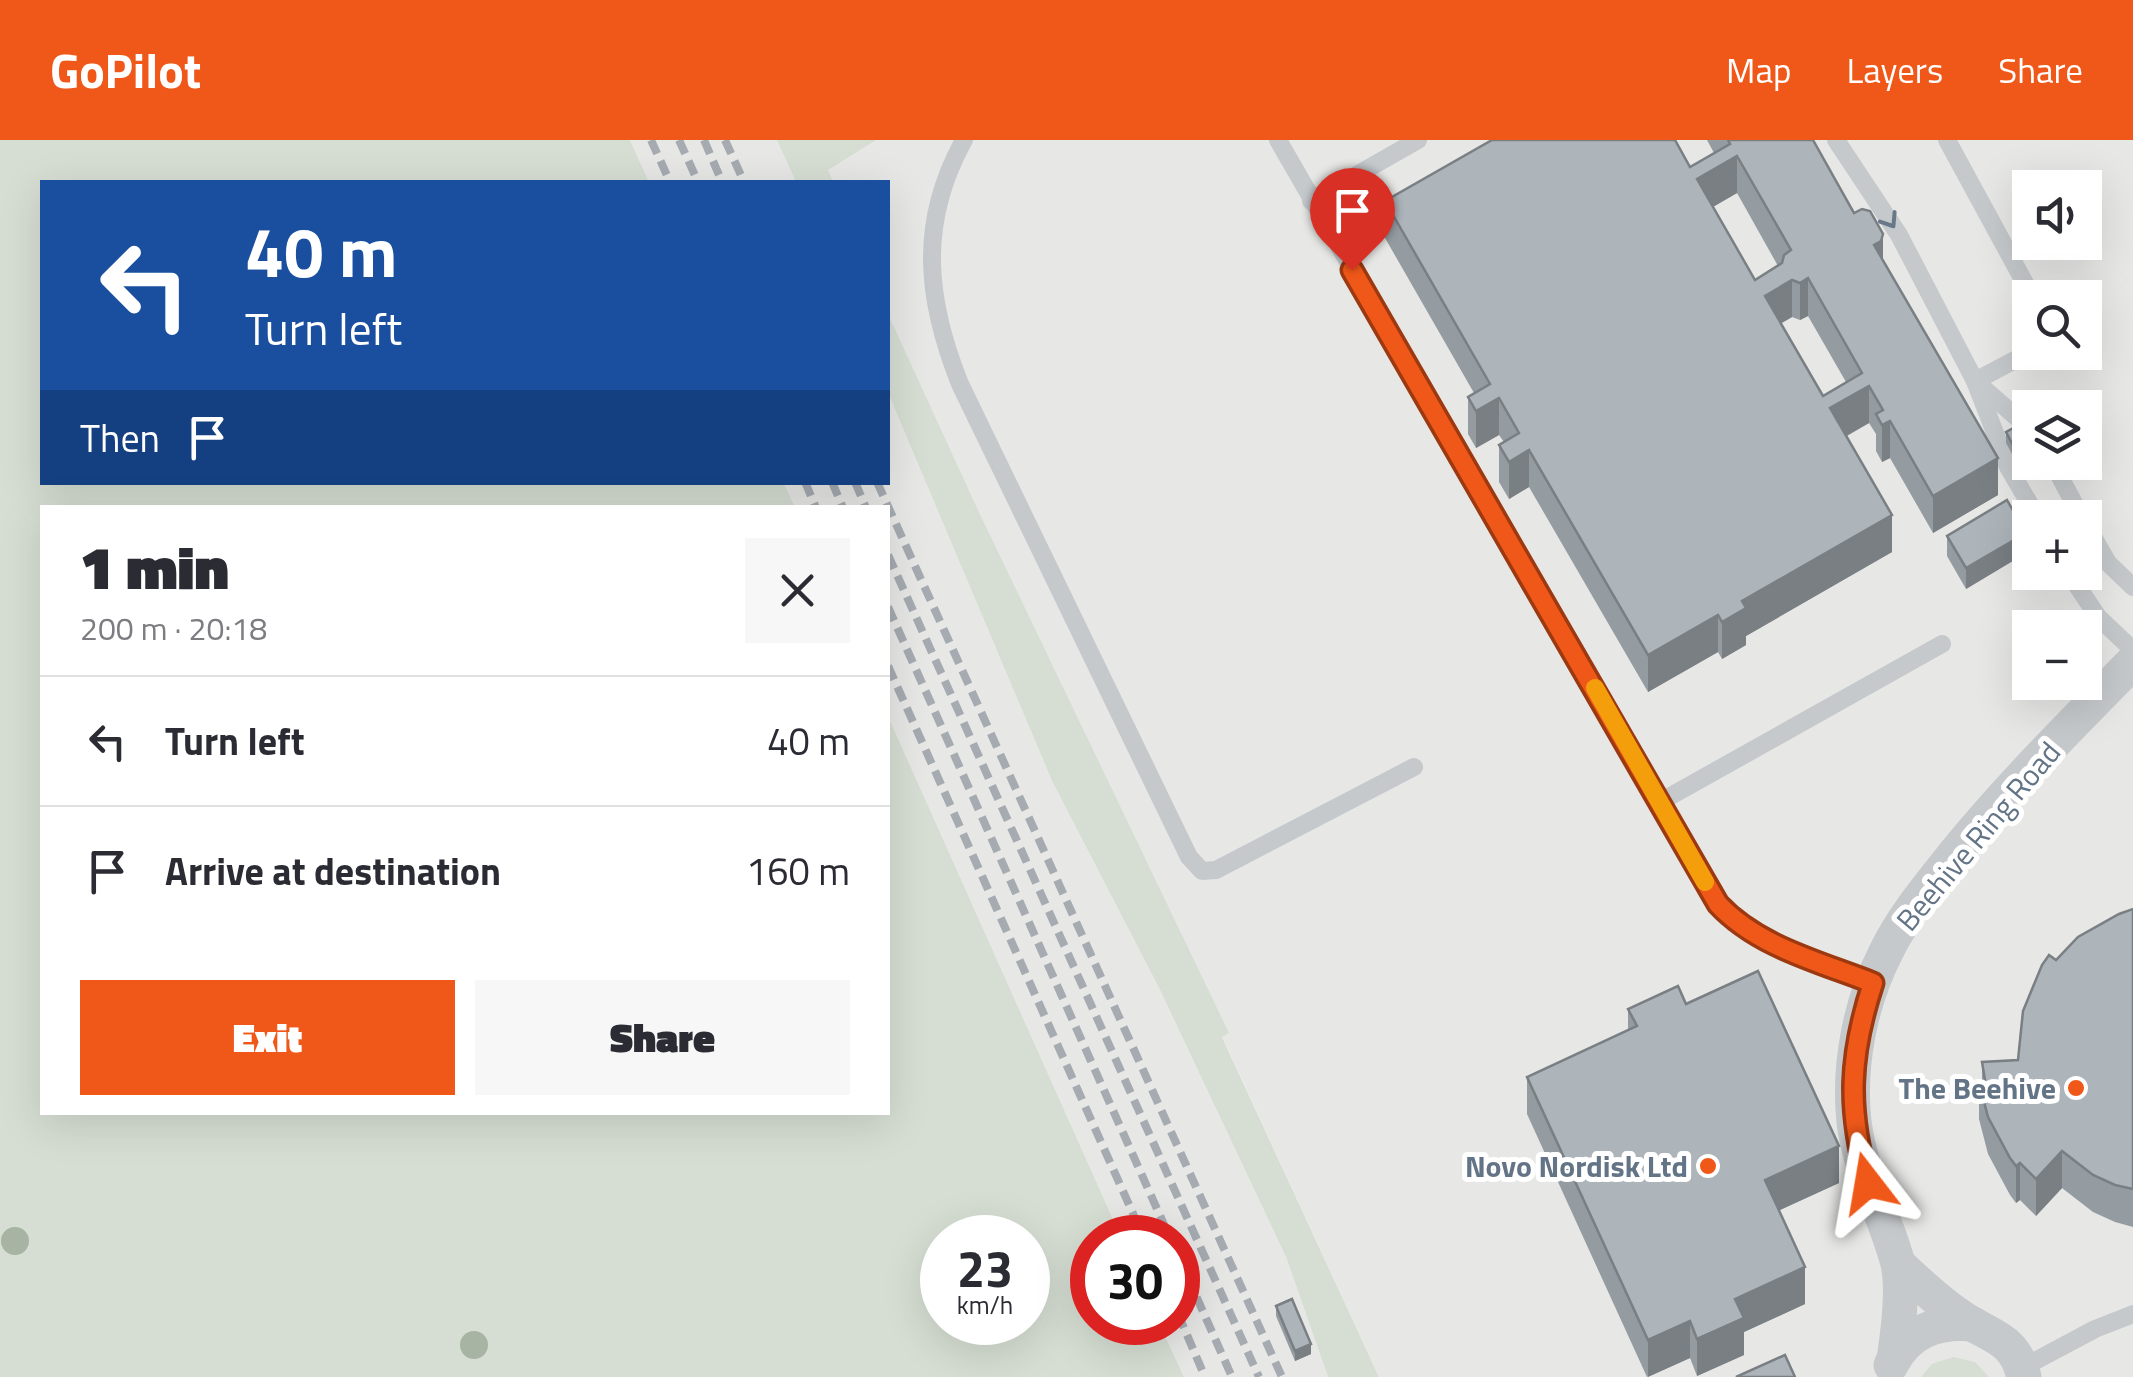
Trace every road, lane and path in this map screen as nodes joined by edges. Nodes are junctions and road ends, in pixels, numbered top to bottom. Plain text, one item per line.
1 (964, 140) edge
2 (1278, 140) edge
3 (1418, 140) edge
4 (1836, 140) edge
5 (1947, 140) edge
6 (1312, 200) junction
7 (2023, 280) edge
8 (2012, 362) edge
9 (1976, 382) junction
10 (2012, 413) edge
11 (2027, 500) edge
12 (2102, 552) edge
13 (2133, 588) edge
14 (2080, 590) edge
15 (1942, 644) dead end
16 (2133, 650) edge
17 (2133, 662) edge
18 (1414, 766) dead end
19 (1660, 802) junction
20 (1873, 983) junction
21 (1898, 1265) junction
22 (2133, 1314) edge
23 (1973, 1324) junction
24 (1890, 1368) edge
25 (2023, 1373) edge

1 - 18 lane
2 - 6 lane
3 - 6 lane
4 -> 9 lane
5 - 7 lane
6 - 19 lane
8 - 9 lane
9 - 10 lane
9 - 11 lane
12 - 13 lane
14 - 16 lane
15 - 19 lane
17 - 20 street, Beehive Ring Road
19 - 20 lane
20 - 21 street, Beehive Ring Road
21 - 23 street
21 - 24 street, Beehive Ring Road
22 - 25 lane
23 - 24 street, Beehive Ring Road
23 - 25 street

